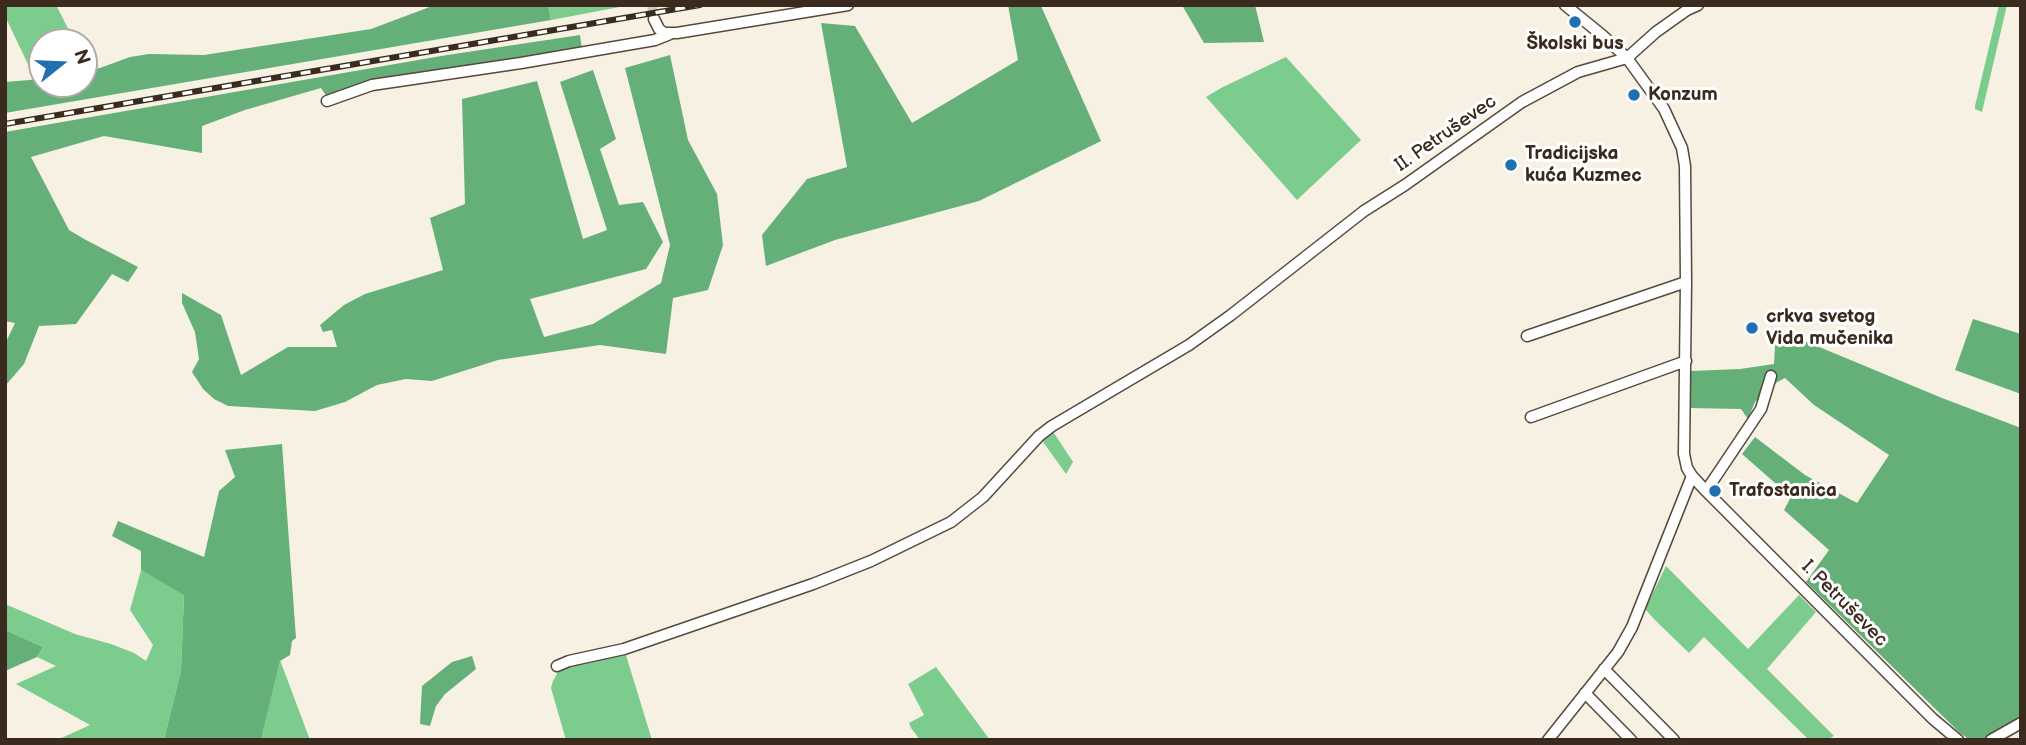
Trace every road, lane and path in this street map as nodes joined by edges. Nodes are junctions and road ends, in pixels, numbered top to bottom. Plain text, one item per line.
1 (848, 5) edge
2 (1698, 5) edge
3 (1568, 6) edge
4 (654, 19) tunnel mouth
5 (670, 34) junction
6 (1627, 58) junction
7 (327, 101) dead end
8 (1686, 282) junction
9 (1527, 336) dead end
10 (1686, 361) junction
11 (1771, 376) dead end
12 (1531, 417) dead end
13 (1692, 476) junction
14 (1706, 491) junction
15 (557, 666) dead end
16 (1604, 669) junction
17 (1585, 693) junction
18 (2021, 723) edge
19 (1548, 740) edge
20 (1630, 740) edge
21 (1674, 740) edge
22 (1958, 740) edge
23 (1992, 740) edge

1 - 5 street
2 - 6 street
3 - 6 street, I. Petruševec
4 - 5 street
5 - 7 street
6 - 8 street, I. Petruševec
6 - 15 street, II. Petruševec
8 - 9 street
8 - 10 street, I. Petruševec
10 - 12 street
10 - 13 street, I. Petruševec
11 - 14 street
13 - 14 street, I. Petruševec
13 - 16 street
14 - 22 street, I. Petruševec
16 - 17 street
16 - 21 street
17 - 19 street
17 - 20 street
18 - 23 street

